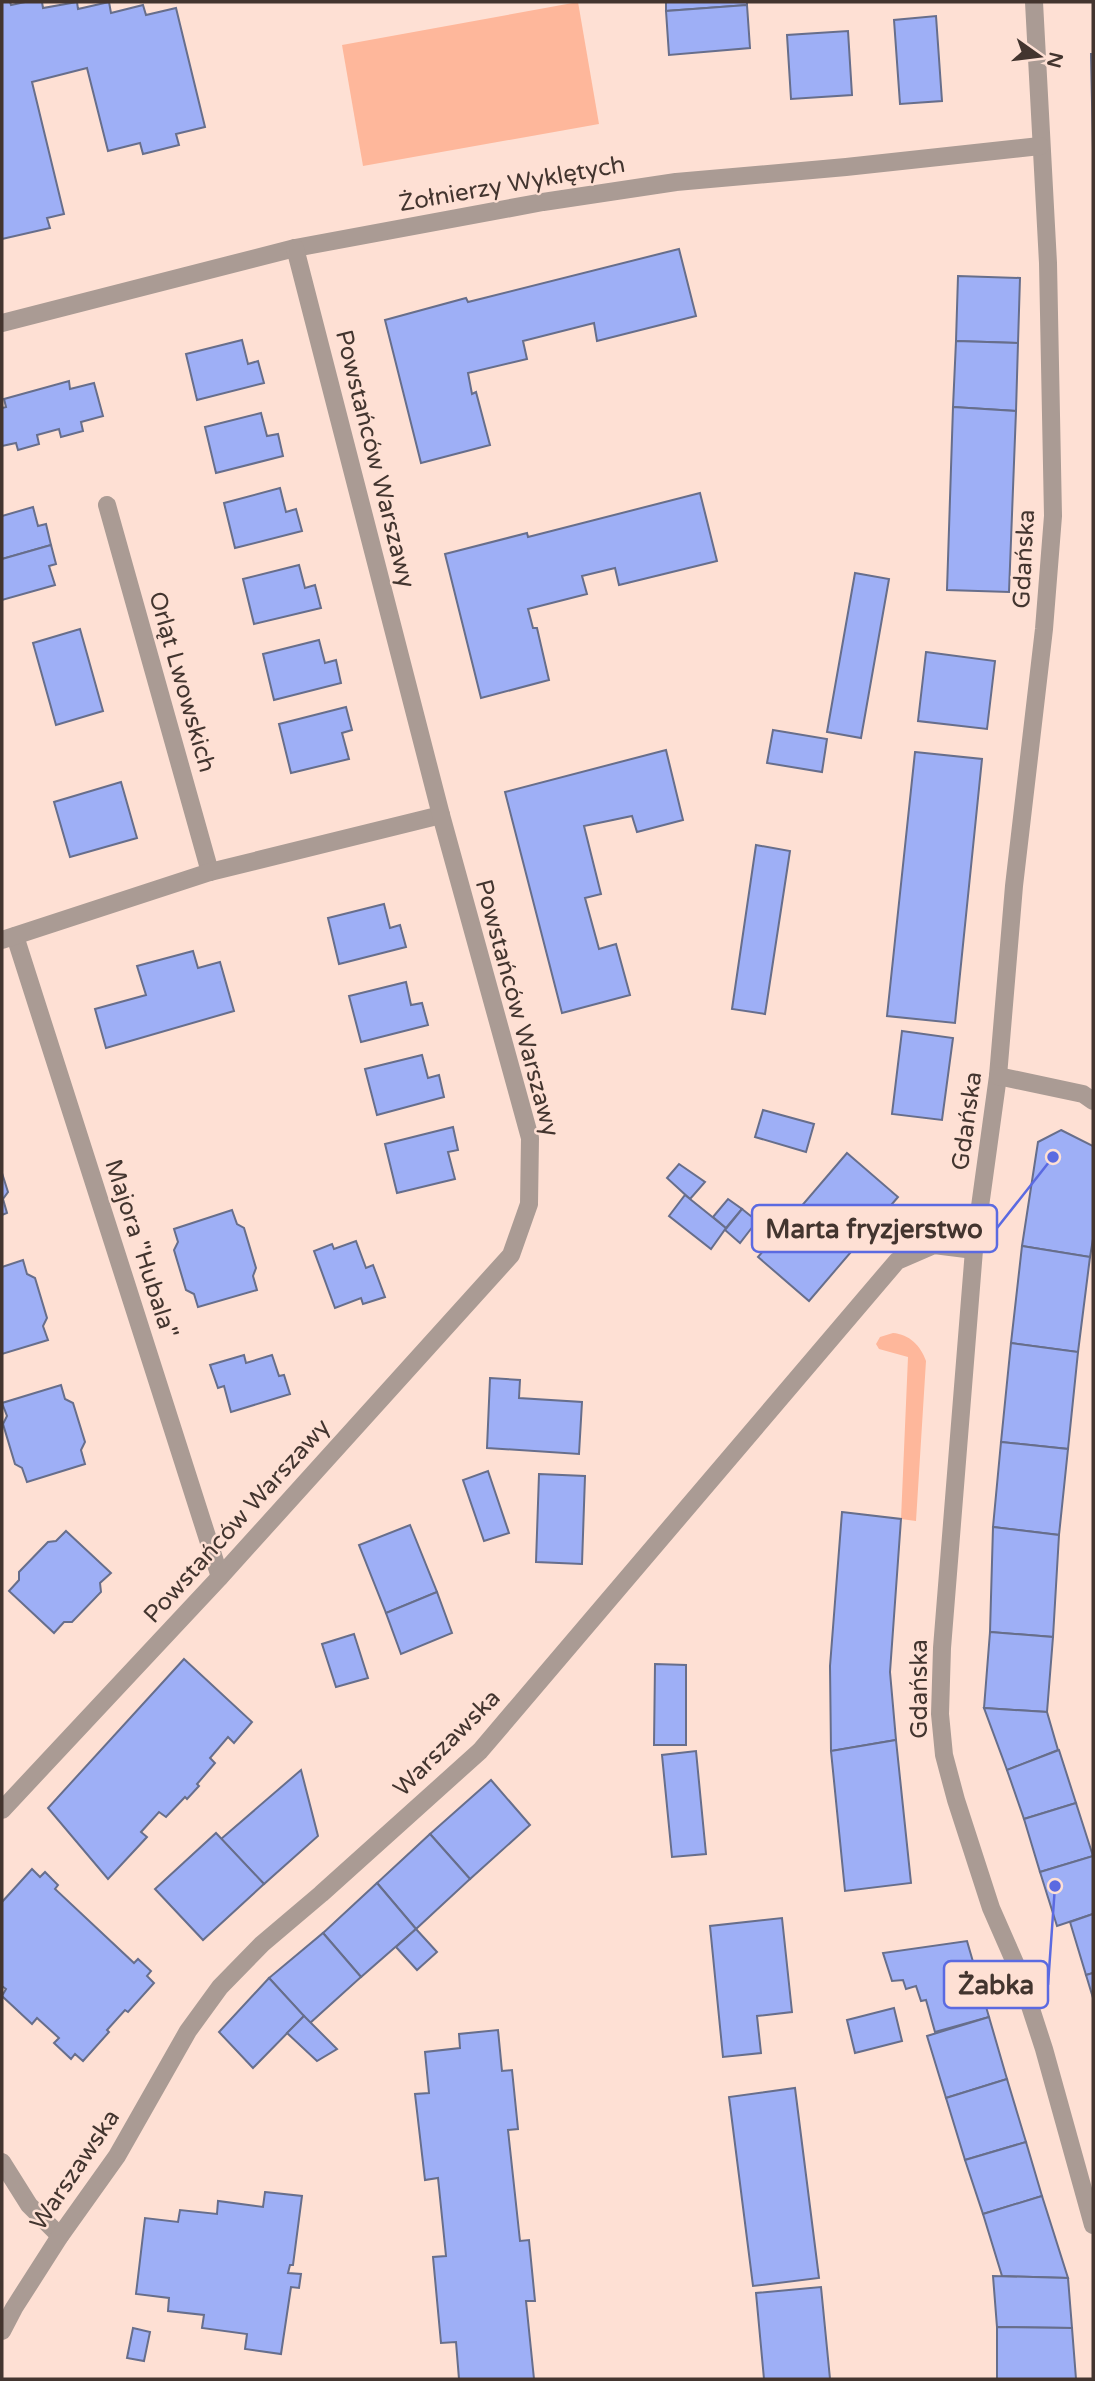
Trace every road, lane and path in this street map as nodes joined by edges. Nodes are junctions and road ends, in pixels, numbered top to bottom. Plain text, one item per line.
1 (1034, 2) edge
2 (1040, 146) junction
3 (295, 248) junction
4 (2, 323) edge
5 (107, 505) dead end
6 (441, 815) junction
7 (210, 872) junction
8 (9, 938) edge
9 (998, 1076) junction
10 (1093, 1101) edge
11 (974, 1250) junction
12 (220, 1577) junction
13 (2, 1810) edge
14 (2, 2162) edge
15 (1093, 2225) edge
16 (60, 2236) junction
17 (2, 2331) edge

1 - 2 street, Gdańska
2 - 3 street, Żołnierzy Wyklętych
2 - 9 street, Gdańska
3 - 4 street, Żołnierzy Wyklętych
3 - 6 street, Powstańców Warszawy
5 - 7 street, Orląt Lwowskich
6 - 7 street
6 - 12 street, Powstańców Warszawy
7 - 8 street
8 - 12 street, Majora "Hubala"
9 - 10 street
9 - 11 street, Gdańska
11 - 15 street, Gdańska
11 - 16 street, Warszawska
12 - 13 street, Powstańców Warszawy
14 - 16 street
16 - 17 street, Warszawska

